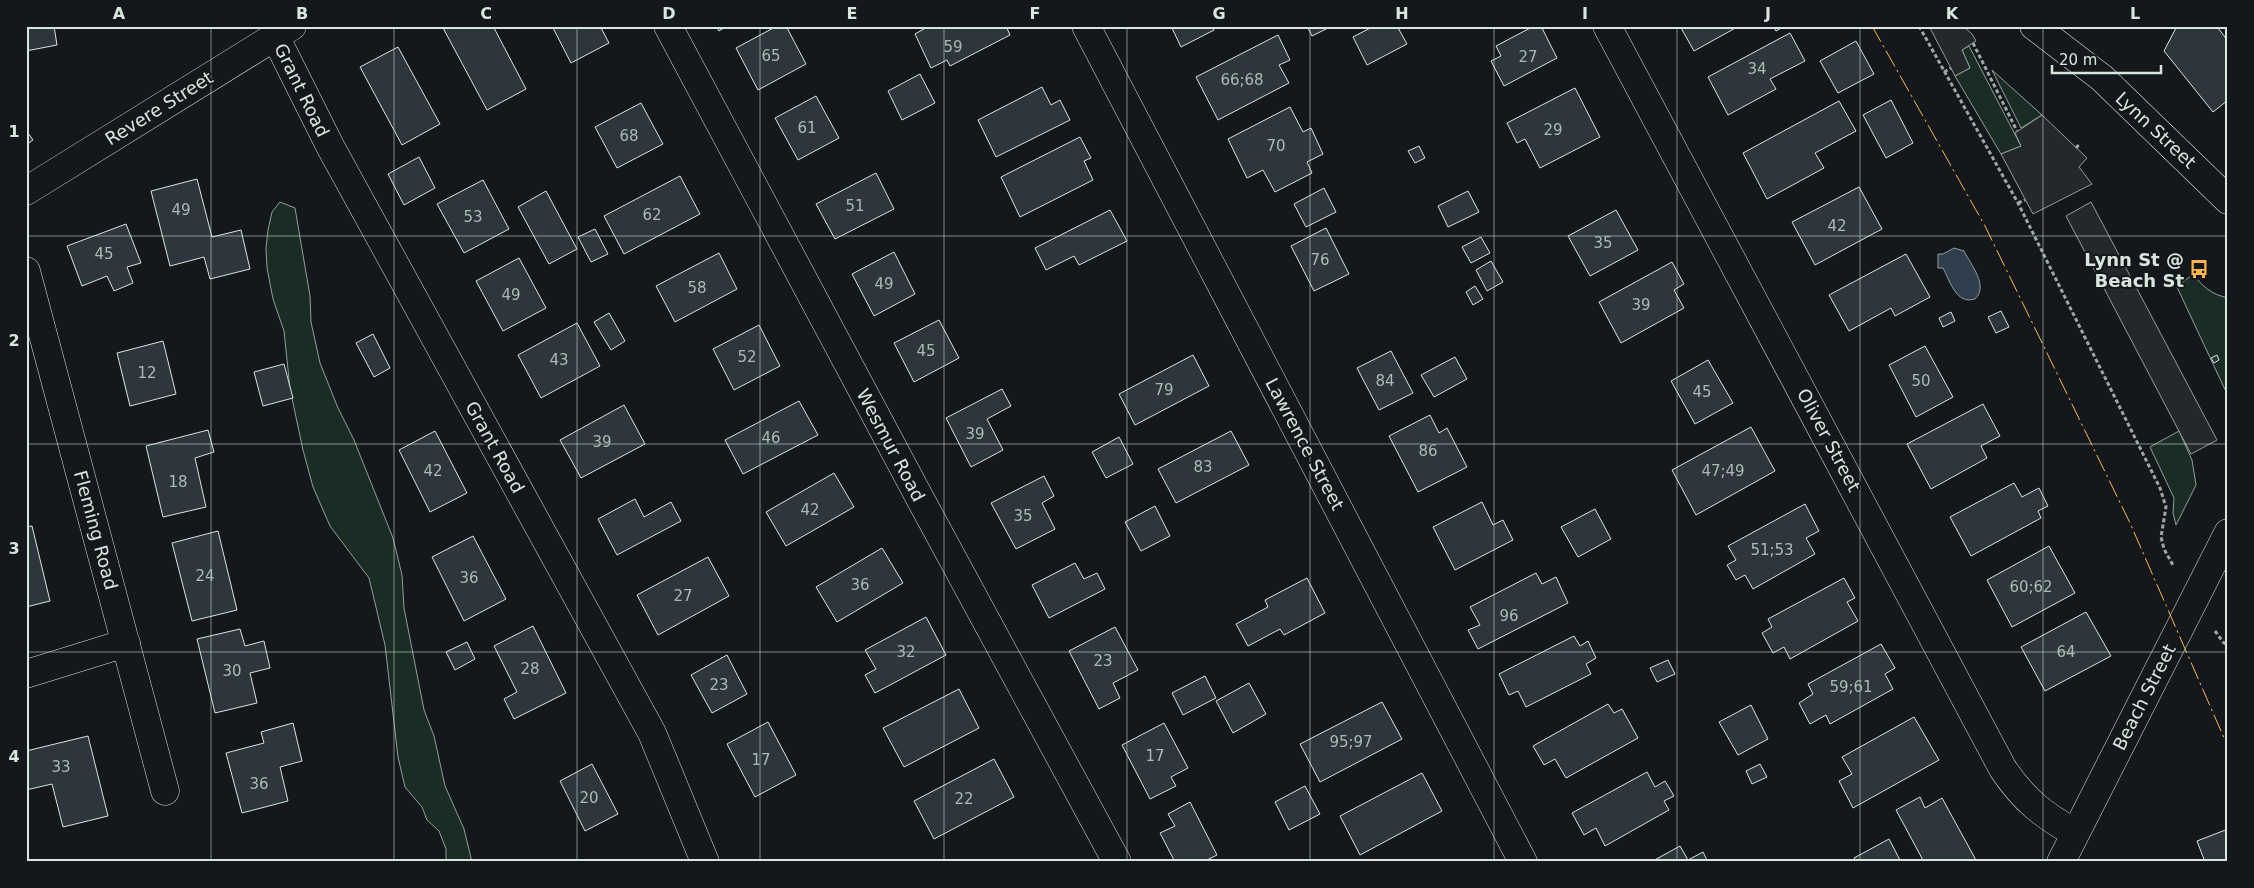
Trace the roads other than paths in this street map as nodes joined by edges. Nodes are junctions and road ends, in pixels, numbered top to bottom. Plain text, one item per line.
1 (668, 26) edge
2 (1086, 26) edge
3 (1607, 26) edge
4 (2034, 26) edge
5 (284, 31) edge
6 (26, 191) edge
7 (2228, 200) edge
8 (26, 270) edge
9 (2228, 533) edge
10 (126, 643) junction
11 (26, 674) edge
12 (165, 791) dead end
13 (2075, 833) junction
14 (705, 862) edge
15 (1117, 862) edge
16 (1523, 862) edge
17 (2061, 862) edge

1 - 15 street, Wesmur Road
2 - 16 street, Lawrence Street
3 - 13 street, Oliver Street
4 - 7 street, Lynn Street
5 - 6 street, Revere Street
5 - 14 street, Grant Road
8 - 10 street, Fleming Road
9 - 13 street, Beach Street
10 - 11 street
10 - 12 street, Fleming Road
13 - 17 street, Beach Street

